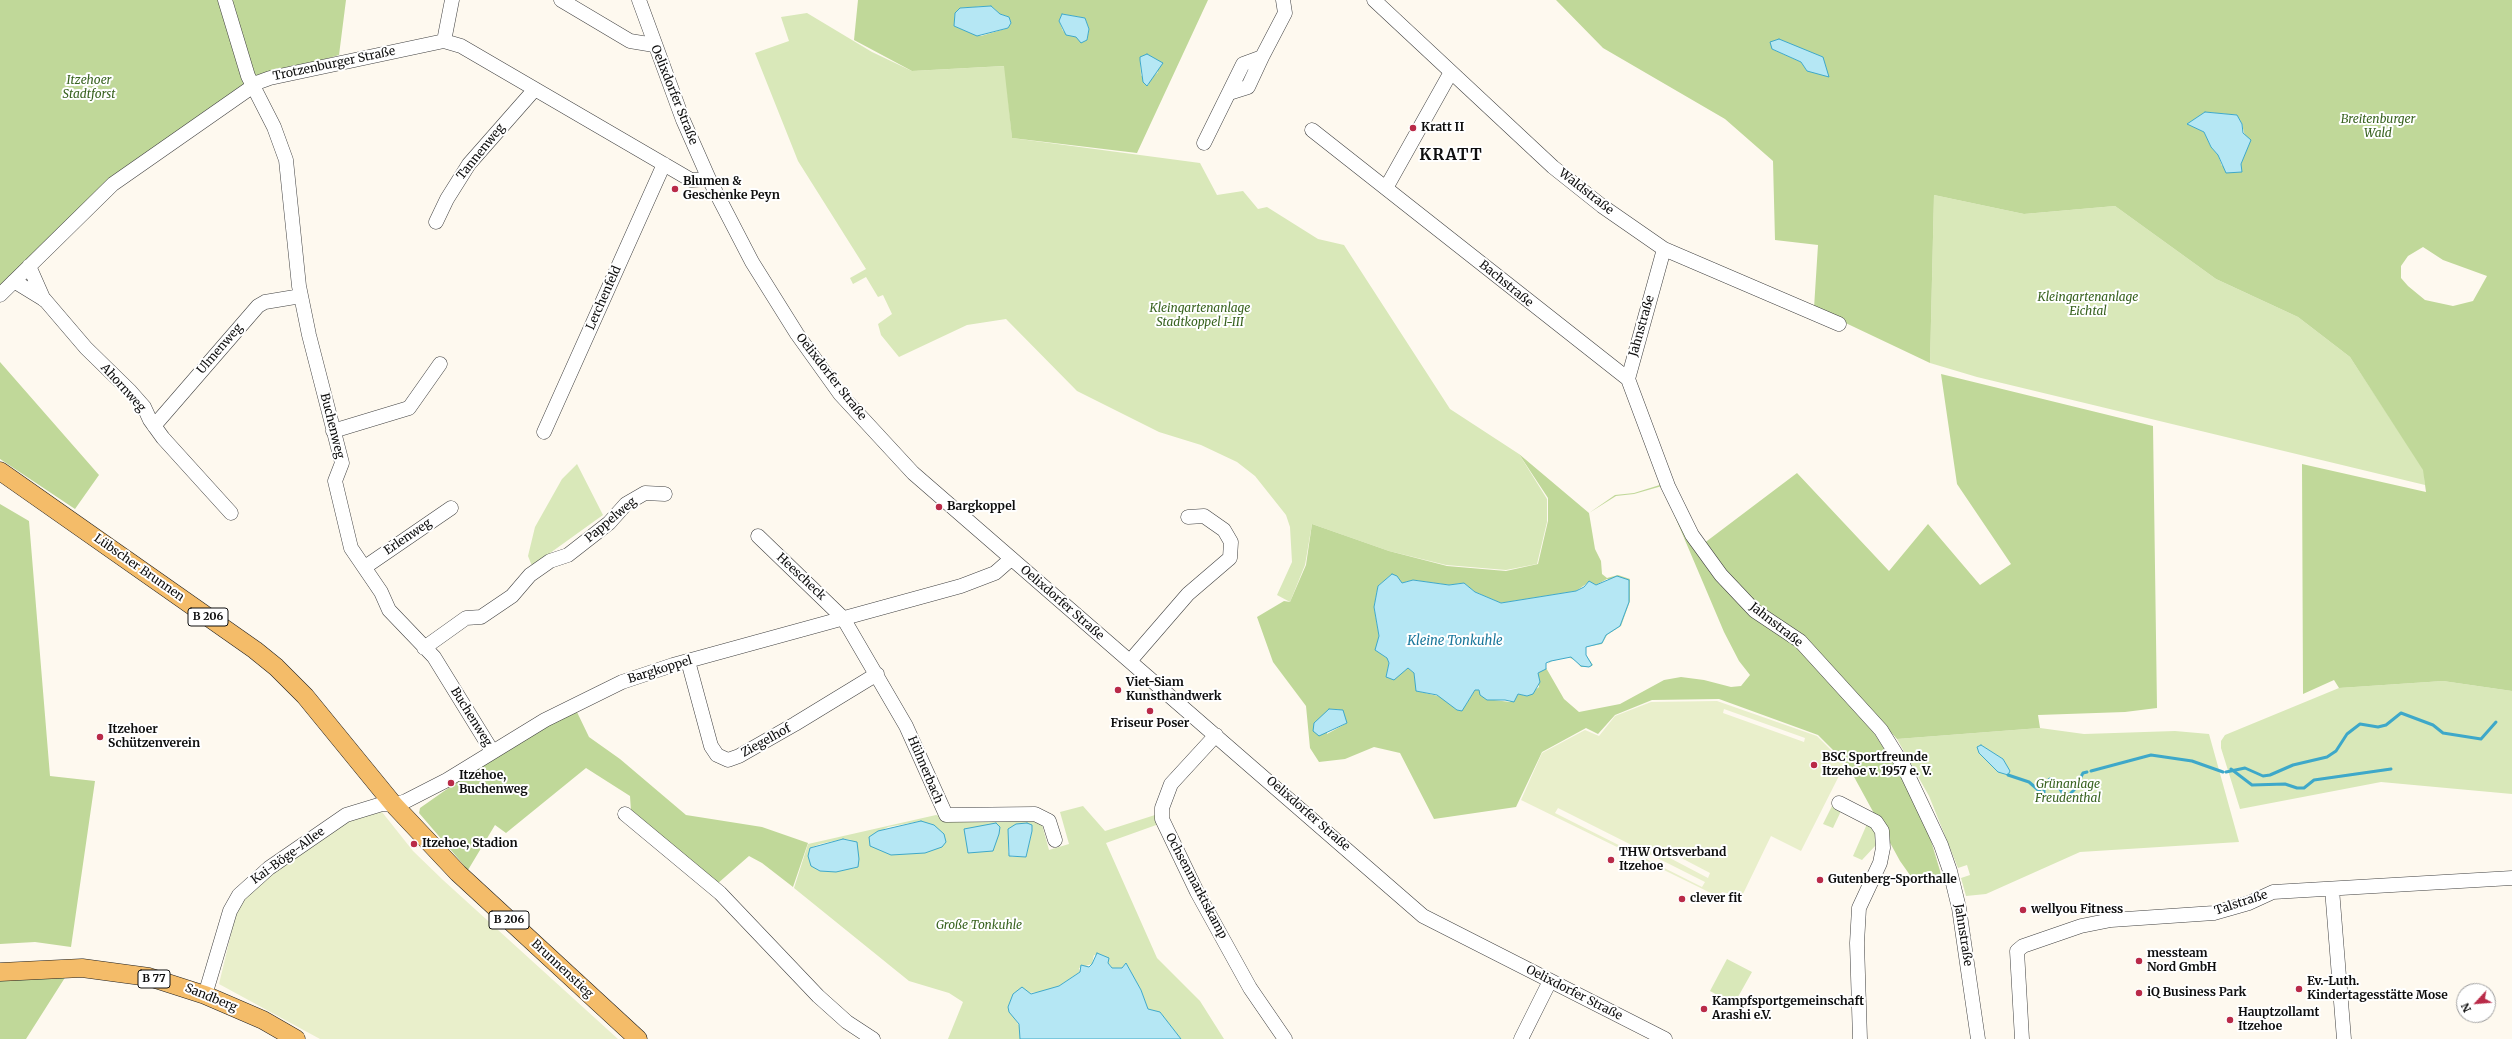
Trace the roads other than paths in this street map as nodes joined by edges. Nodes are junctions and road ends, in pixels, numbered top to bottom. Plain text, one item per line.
1 (225, 0) edge
2 (452, 0) edge
3 (561, 0) edge
4 (639, 0) edge
5 (1282, 0) edge
6 (1374, 0) edge
7 (444, 41) junction
8 (654, 45) junction
9 (1451, 72) junction
10 (254, 86) junction
11 (535, 89) junction
12 (1312, 130) dead end
13 (1204, 143) dead end
14 (664, 164) junction
15 (709, 179) junction
16 (1386, 188) junction
17 (436, 222) dead end
18 (1664, 249) junction
19 (30, 266) junction
20 (14, 281) junction
21 (0, 294) edge
22 (301, 296) junction
23 (44, 300) junction
24 (1839, 324) dead end
25 (440, 364) dead end
26 (1628, 380) junction
27 (154, 426) junction
28 (333, 431) junction
29 (544, 432) dead end
30 (0, 471) edge
31 (665, 494) dead end
32 (451, 508) dead end
33 (231, 513) dead end
34 (1188, 517) dead end
35 (758, 536) dead end
36 (1011, 559) junction
37 (365, 567) junction
38 (843, 618) junction
39 (424, 648) junction
40 (688, 661) junction
41 (1130, 661) junction
42 (877, 674) junction
43 (1216, 735) junction
44 (492, 751) junction
45 (390, 800) junction
46 (1839, 803) dead end
47 (625, 814) dead end
48 (1055, 840) dead end
49 (2512, 878) edge
50 (2332, 889) junction
51 (0, 972) edge
52 (1550, 981) junction
53 (204, 995) junction
54 (296, 1039) edge
55 (638, 1039) edge
56 (873, 1039) edge
57 (1285, 1039) edge
58 (1521, 1039) edge
59 (1665, 1039) edge
60 (1860, 1039) edge
61 (1978, 1039) edge
62 (2022, 1039) edge
63 (2344, 1039) edge

1 - 10 street, Buchenweg
2 - 7 street
3 - 8 street
4 - 8 street, Oelixdorfer Straße
5 - 13 street
6 - 9 street, Waldstraße
7 - 10 street, Trotzenburger Straße
7 - 11 street, Trotzenburger Straße
8 - 15 street, Oelixdorfer Straße
9 - 16 street
9 - 18 street, Waldstraße
10 - 19 street, Trotzenburger Straße
10 - 22 street, Buchenweg
11 - 14 street, Trotzenburger Straße
11 - 17 street, Tannenweg
12 - 16 street, Bachstraße
14 - 15 street, Trotzenburger Straße
14 - 29 street, Lerchenfeld
15 - 36 street, Oelixdorfer Straße
16 - 26 street, Bachstraße
18 - 24 street, Waldstraße
18 - 26 street, Jahnstraße
19 - 20 street, Trotzenburger Straße
19 - 23 street, Ahornweg
20 - 21 street, Trotzenburger Straße
20 - 23 street, Ahornweg
22 - 27 street, Ulmenweg
22 - 28 street, Buchenweg
23 - 27 street, Ahornweg
25 - 28 street
26 - 61 street, Jahnstraße
27 - 33 street, Ahornweg
28 - 37 street, Buchenweg
30 - 45 main road, Lübscher Brunnen / B 206
31 - 39 street, Pappelweg
32 - 37 street, Erlenweg
34 - 41 street
35 - 38 street, Heescheck
36 - 38 street, Bargkoppel
36 - 41 street, Oelixdorfer Straße
37 - 39 street, Buchenweg
38 - 40 street, Bargkoppel
38 - 42 street, Hühnerbach
39 - 44 street, Buchenweg
40 - 42 street, Ziegelhof
40 - 44 street, Bargkoppel
41 - 43 street, Oelixdorfer Straße
42 - 48 street, Hühnerbach
43 - 52 street, Oelixdorfer Straße
43 - 57 street, Ochsenmarktskamp
44 - 45 street, Bargkoppel
45 - 53 street, Kai-Böge-Allee
45 - 55 main road, Brunnenstieg / B 206
46 - 60 street
47 - 56 street
49 - 50 street, Talstraße
50 - 62 street, Talstraße
50 - 63 street
51 - 53 main road, Sandberg / B 77
52 - 58 street
52 - 59 street, Oelixdorfer Straße
53 - 54 main road, Sandberg / B 77

